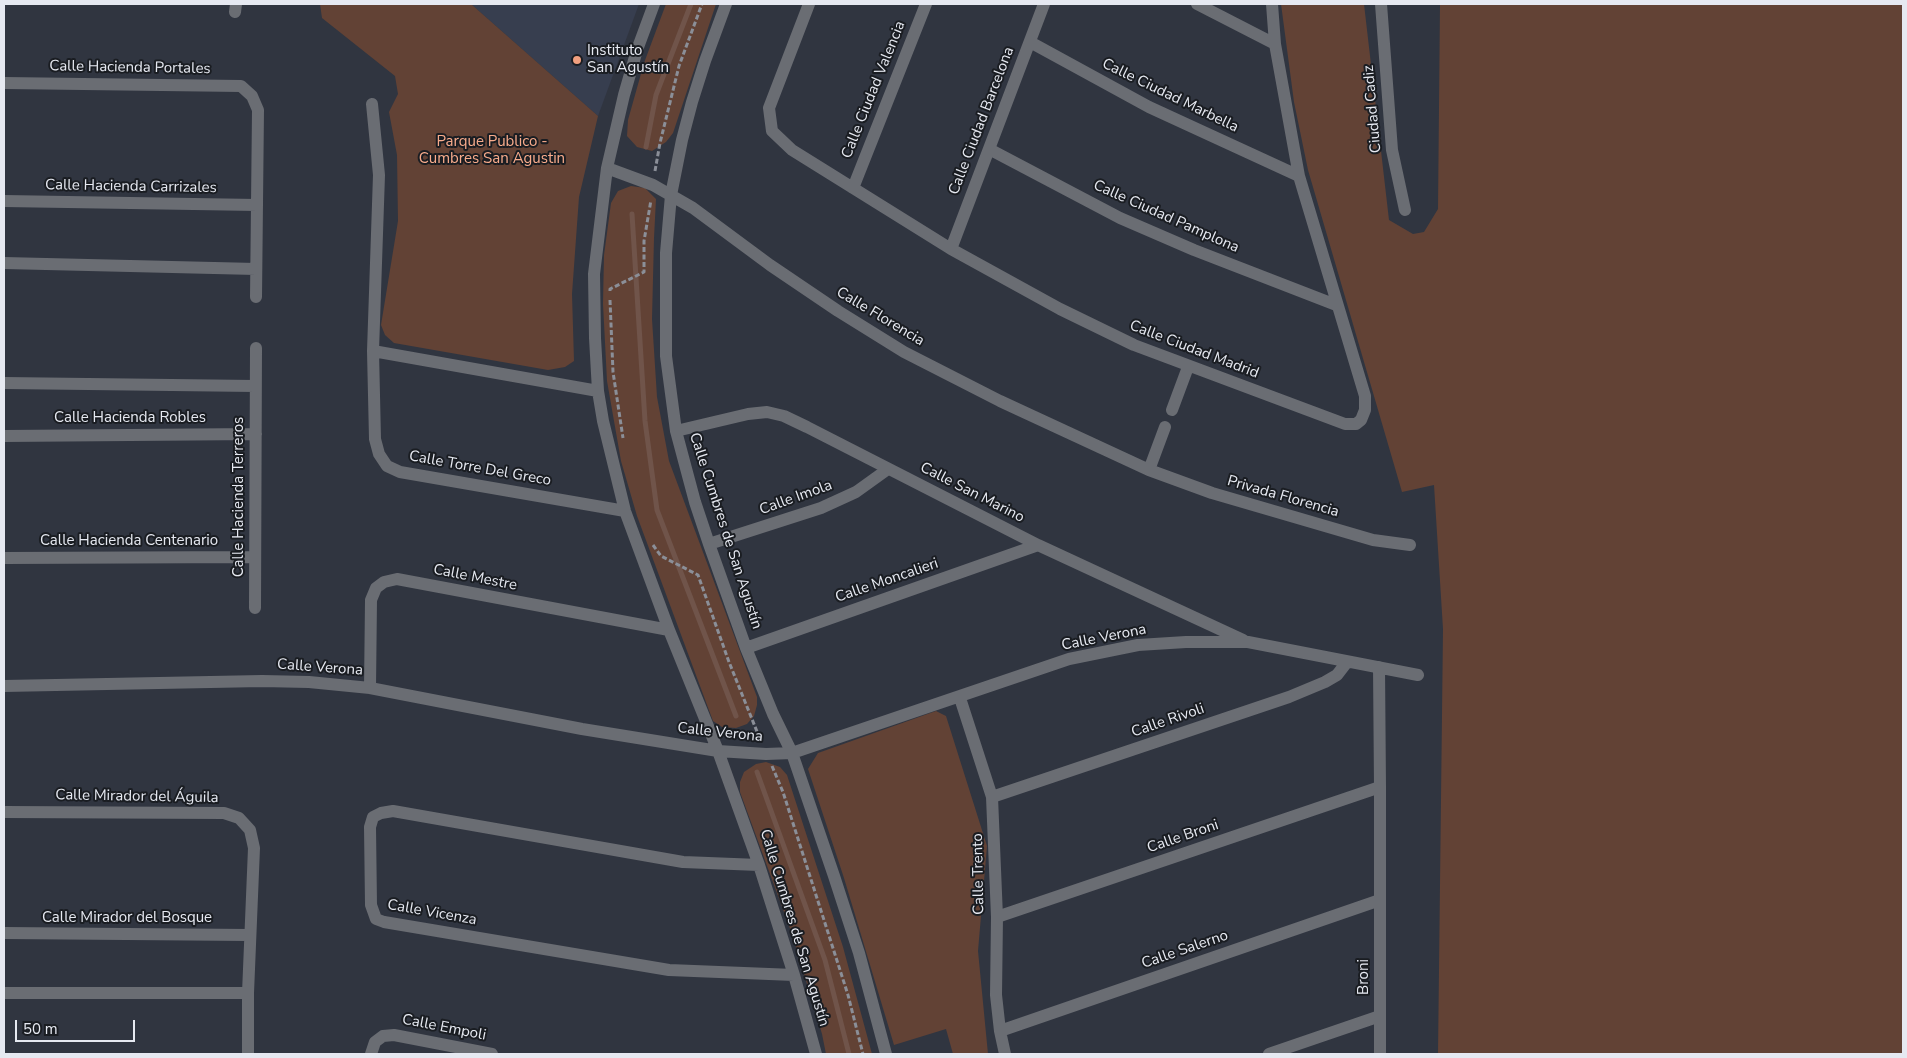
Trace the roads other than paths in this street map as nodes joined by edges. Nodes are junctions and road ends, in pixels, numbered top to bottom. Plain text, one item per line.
1 (654, 4) edge
2 (726, 4) edge
3 (810, 4) edge
4 (926, 4) edge
5 (1044, 4) edge
6 (1197, 4) edge
7 (1272, 4) edge
8 (1381, 4) edge
9 (1030, 42) junction
10 (1275, 44) junction
11 (4, 83) edge
12 (372, 104) dead end
13 (989, 149) junction
14 (607, 168) junction
15 (1299, 176) junction
16 (853, 188) junction
17 (670, 195) junction
18 (4, 202) edge
19 (257, 205) junction
20 (1405, 210) dead end
21 (951, 249) junction
22 (4, 263) edge
23 (256, 269) junction
24 (256, 297) dead end
25 (1336, 305) junction
26 (256, 348) dead end
27 (373, 352) junction
28 (1188, 367) junction
29 (4, 383) edge
30 (255, 386) junction
31 (598, 391) junction
32 (1172, 410) dead end
33 (1164, 427) dead end
34 (676, 431) junction
35 (256, 434) junction
36 (4, 436) edge
37 (888, 469) junction
38 (1149, 470) junction
39 (625, 511) junction
40 (709, 544) junction
41 (1038, 544) junction
42 (1410, 545) dead end
43 (254, 557) junction
44 (4, 558) edge
45 (255, 608) dead end
46 (669, 630) junction
47 (1248, 642) junction
48 (746, 648) junction
49 (1347, 662) junction
50 (1379, 667) junction
51 (1418, 675) dead end
52 (4, 686) edge
53 (370, 688) junction
54 (960, 698) junction
55 (718, 751) junction
56 (792, 753) junction
57 (1380, 787) junction
58 (992, 797) junction
59 (4, 812) edge
60 (758, 866) junction
61 (1380, 900) junction
62 (996, 917) junction
63 (4, 933) edge
64 (249, 935) junction
65 (794, 975) junction
66 (4, 993) edge
67 (248, 993) junction
68 (1380, 1016) junction
69 (1000, 1031) junction
70 (248, 1054) edge
71 (371, 1054) edge
72 (492, 1054) edge
73 (816, 1054) edge
74 (886, 1054) edge
75 (1005, 1054) edge
76 (1269, 1054) edge
77 (1380, 1054) edge

1 - 14 street, Calle Cumbres de San Agustín
2 - 17 street, Calle Cumbres de San Agustín
3 - 16 street, Calle Ciudad Madrid
4 - 16 street, Calle Ciudad Valencia
5 - 9 street, Calle Ciudad Barcelona
6 - 10 street
7 - 10 street, Calle Ciudad Madrid
8 - 20 street, Ciudad Cadiz
9 - 13 street, Calle Ciudad Barcelona
9 - 15 street, Calle Ciudad Marbella
10 - 15 street, Calle Ciudad Madrid
11 - 19 street, Calle Hacienda Portales
12 - 27 street, Calle Torre Del Greco
13 - 21 street, Calle Ciudad Barcelona
13 - 25 street, Calle Ciudad Pamplona
14 - 17 street, Calle Florencia
14 - 31 street, Calle Cumbres de San Agustín
15 - 25 street, Calle Ciudad Madrid
16 - 21 street, Calle Ciudad Madrid
17 - 34 street, Calle Cumbres de San Agustín
17 - 38 street, Calle Florencia
18 - 19 street, Calle Hacienda Carrizales
19 - 23 street
21 - 28 street, Calle Ciudad Madrid
22 - 23 street
23 - 24 street
25 - 28 street, Calle Ciudad Madrid
26 - 30 street, Calle Hacienda Terreros
27 - 31 street
27 - 39 street, Calle Torre Del Greco
28 - 32 street
29 - 30 street
30 - 35 street, Calle Hacienda Terreros
31 - 39 street, Calle Cumbres de San Agustín
33 - 38 street
34 - 37 street, Calle San Marino
34 - 40 street, Calle Cumbres de San Agustín
35 - 36 street, Calle Hacienda Robles
35 - 43 street, Calle Hacienda Terreros
37 - 40 street, Calle Imola
37 - 41 street, Calle San Marino
38 - 42 street, Privada Florencia
39 - 46 street, Calle Cumbres de San Agustín
40 - 48 street, Calle Cumbres de San Agustín
41 - 47 street, Calle San Marino
41 - 48 street, Calle Moncalieri
43 - 44 street, Calle Hacienda Centenario
43 - 45 street, Calle Hacienda Terreros
46 - 53 street, Calle Mestre
46 - 55 street, Calle Cumbres de San Agustín
47 - 49 street, Calle Verona
47 - 54 street, Calle Verona
48 - 56 street, Calle Cumbres de San Agustín
49 - 50 street, Calle Verona
49 - 58 street, Calle Rivoli
50 - 51 street, Calle Verona
50 - 57 street
52 - 53 street, Calle Verona
53 - 55 street, Calle Verona
54 - 56 street, Calle Verona
54 - 58 street, Calle Trento
55 - 56 street, Calle Verona
55 - 60 street, Calle Cumbres de San Agustín
56 - 74 street, Calle Cumbres de San Agustín
57 - 61 street
57 - 62 street, Calle Broni
58 - 62 street, Calle Trento
59 - 64 street, Calle Mirador del Águila
60 - 65 street, Calle Cumbres de San Agustín
60 - 65 street, Calle Vicenza
61 - 68 street, Broni
61 - 69 street, Calle Salerno
62 - 69 street, Calle Trento
63 - 64 street, Calle Mirador del Bosque
64 - 67 street, Calle Mirador del Águila
65 - 73 street, Calle Cumbres de San Agustín
66 - 67 street
67 - 70 street, Calle Mirador del Águila
68 - 76 street
68 - 77 street, Broni
69 - 75 street, Calle Trento
71 - 72 street, Calle Empoli

